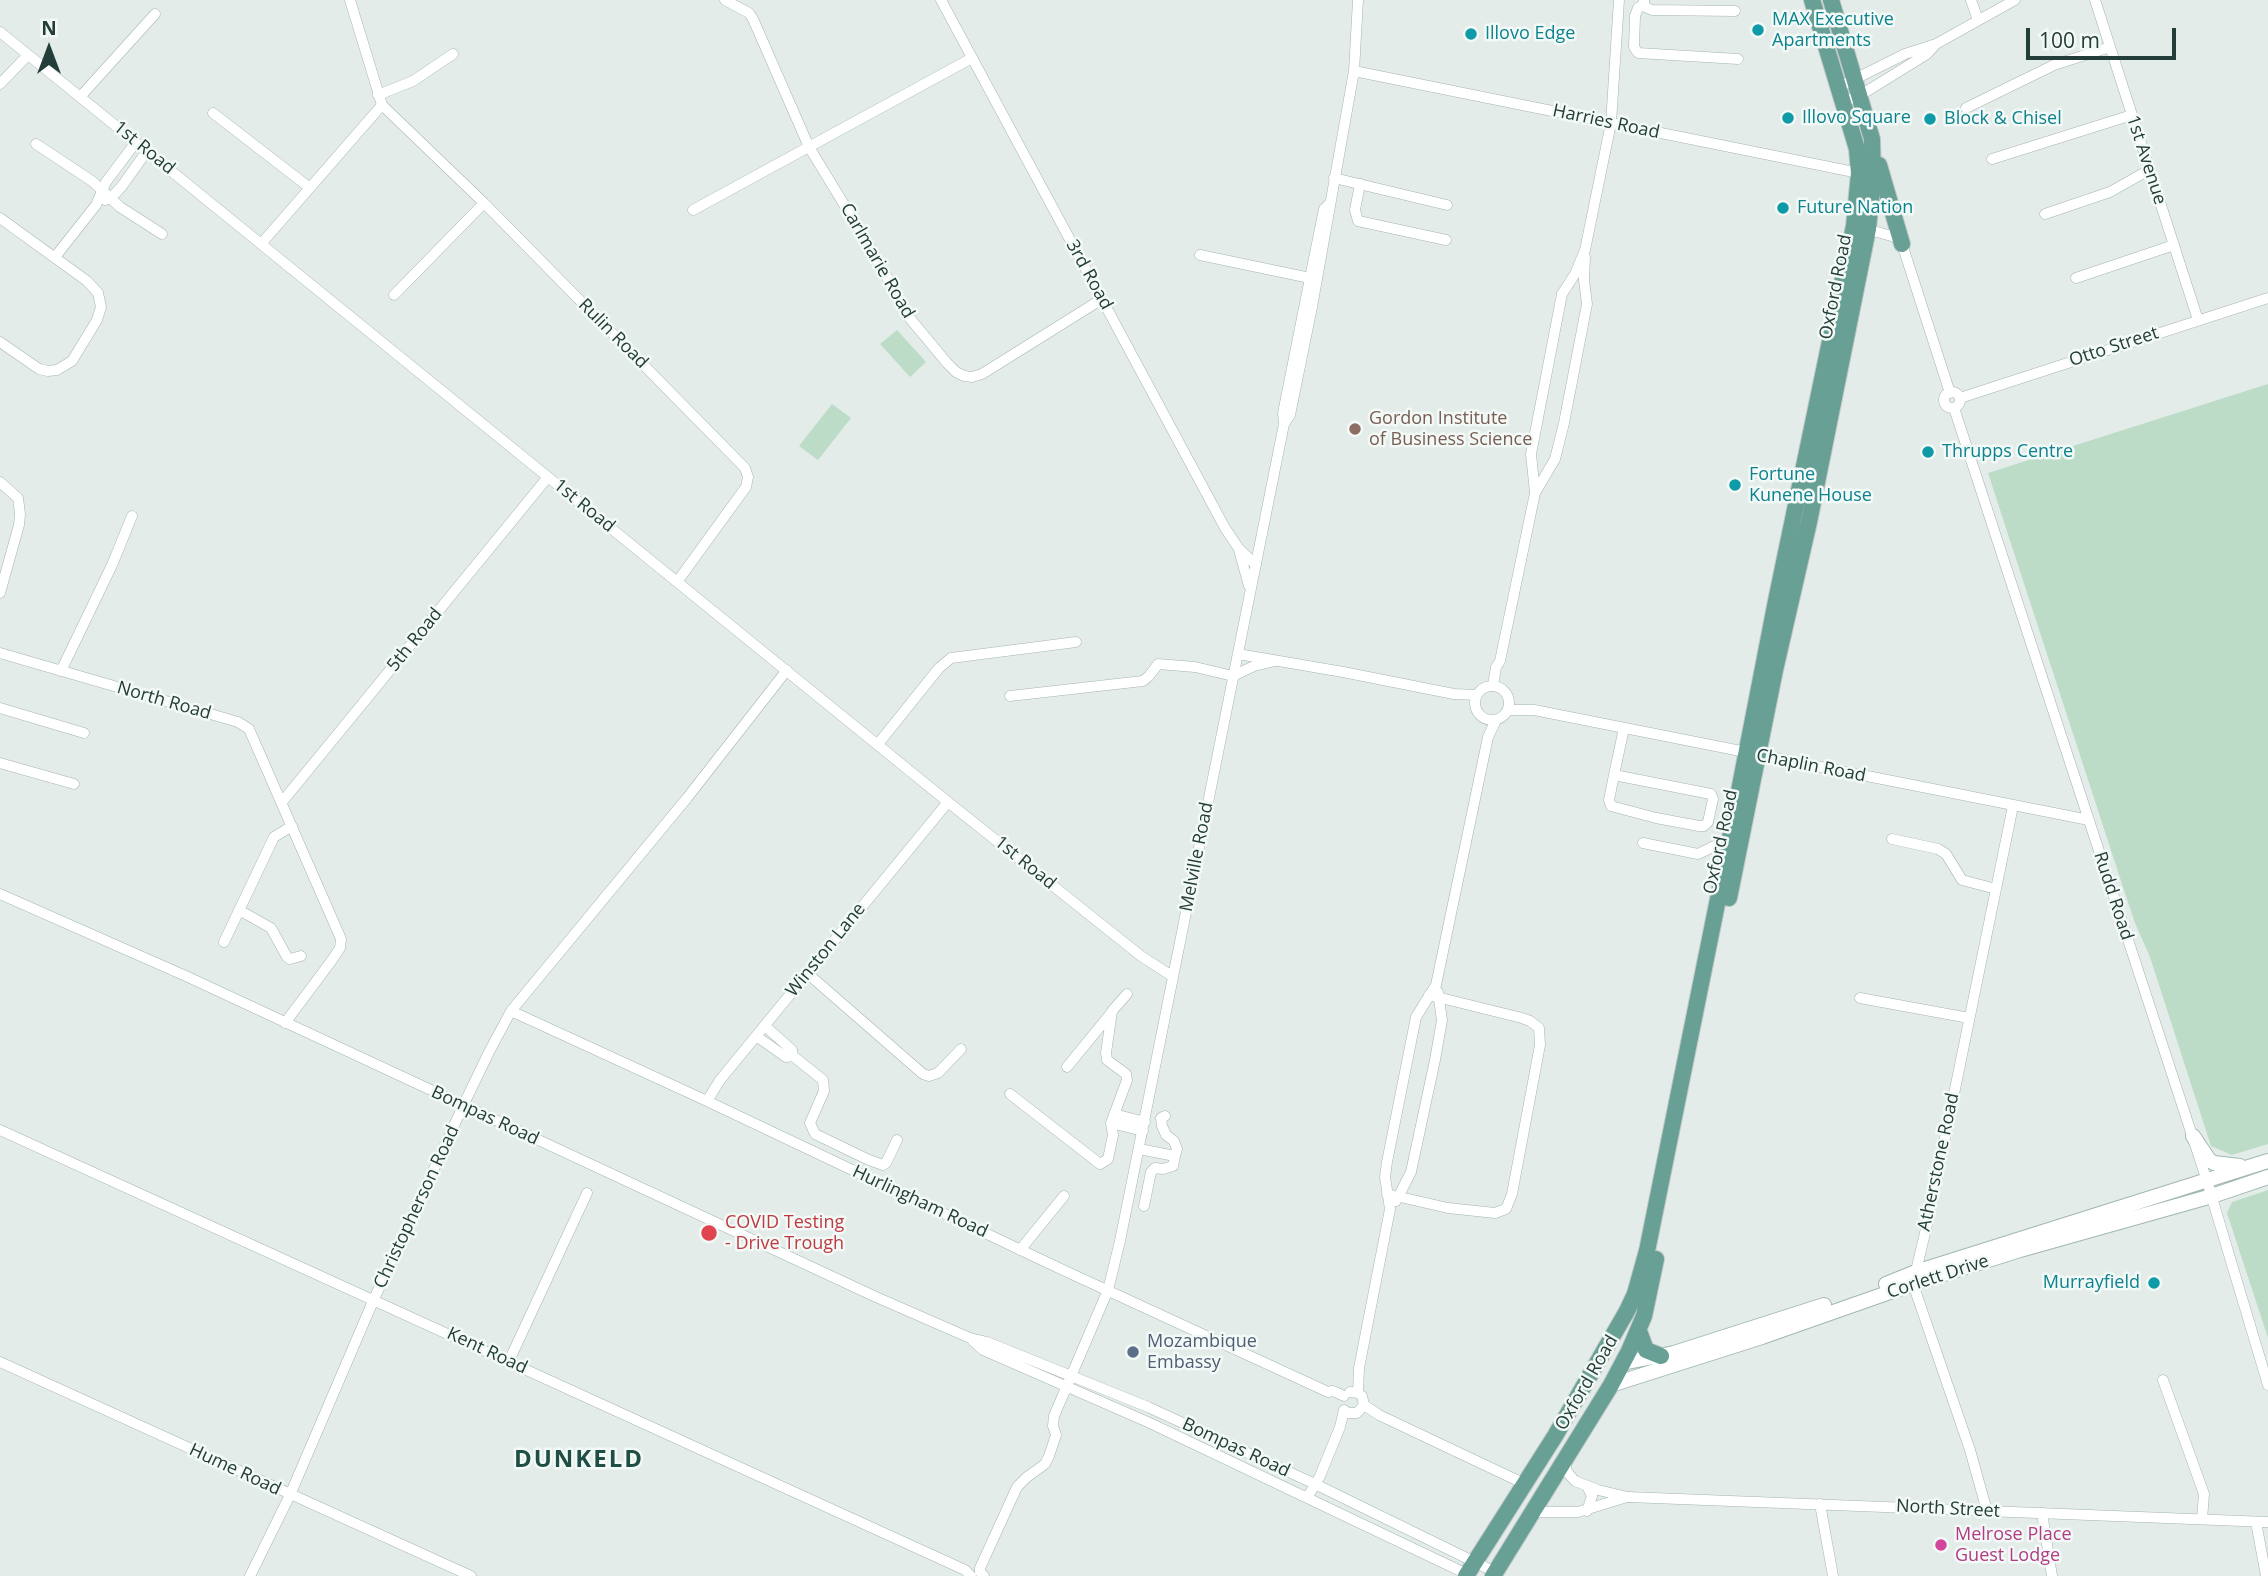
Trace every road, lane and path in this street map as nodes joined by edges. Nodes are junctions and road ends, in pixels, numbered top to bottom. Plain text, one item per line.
1 (351, 0) edge
2 (725, 0) edge
3 (941, 0) edge
4 (1358, 0) edge
5 (1619, 0) edge
6 (1812, 0) edge
7 (1831, 0) edge
8 (1971, 0) edge
9 (2015, 0) edge
10 (2095, 0) edge
11 (1644, 2) edge
12 (1735, 11) dead end
13 (155, 14) dead end
14 (1978, 20) junction
15 (0, 32) edge
16 (1936, 44) junction
17 (2110, 47) junction
18 (453, 54) dead end
19 (28, 55) junction
20 (972, 58) junction
21 (1738, 59) dead end
22 (1354, 71) junction
23 (1, 81) edge
24 (1856, 88) junction
25 (1839, 95) junction
26 (80, 97) junction
27 (380, 100) junction
28 (1966, 108) dead end
29 (212, 113) dead end
30 (2132, 116) junction
31 (1611, 123) junction
32 (1871, 139) junction
33 (136, 142) junction
34 (36, 144) dead end
35 (809, 147) junction
36 (147, 151) junction
37 (1992, 159) dead end
38 (2149, 170) junction
39 (1859, 173) junction
40 (1334, 178) junction
41 (1360, 184) junction
42 (310, 187) junction
43 (102, 188) junction
44 (111, 198) junction
45 (484, 203) junction
46 (1329, 204) junction
47 (96, 205) junction
48 (1447, 205) dead end
49 (693, 210) dead end
50 (2045, 214) dead end
51 (0, 218) edge
52 (1861, 228) junction
53 (162, 234) dead end
54 (1446, 240) dead end
55 (261, 244) junction
56 (1902, 244) junction
57 (2174, 245) junction
58 (1585, 250) junction
59 (1200, 255) dead end
60 (55, 257) junction
61 (1310, 278) junction
62 (2076, 278) dead end
63 (394, 295) dead end
64 (2268, 298) edge
65 (1102, 299) junction
66 (2198, 320) junction
67 (0, 342) edge
68 (1957, 403) junction
69 (1284, 424) junction
70 (548, 477) junction
71 (0, 482) edge
72 (1535, 493) junction
73 (132, 516) dead end
74 (1239, 549) junction
75 (1256, 565) junction
76 (677, 582) junction
77 (1250, 590) junction
78 (0, 593) edge
79 (1076, 642) dead end
80 (1238, 654) junction
81 (1, 657) edge
82 (1275, 661) junction
83 (787, 670) junction
84 (61, 671) junction
85 (1233, 676) junction
86 (1497, 687) junction
87 (1010, 696) dead end
88 (1476, 700) junction
89 (1508, 705) junction
90 (0, 708) edge
91 (1491, 719) junction
92 (1624, 728) junction
93 (84, 733) dead end
94 (878, 744) junction
95 (1753, 754) junction
96 (0, 763) edge
97 (1614, 775) junction
98 (74, 784) dead end
99 (282, 802) junction
100 (948, 802) junction
101 (2013, 806) junction
102 (2089, 820) junction
103 (292, 826) junction
104 (1729, 839) junction
105 (1892, 839) dead end
106 (1643, 843) dead end
107 (1996, 888) junction
108 (0, 894) edge
109 (239, 910) junction
110 (224, 942) dead end
111 (301, 956) dead end
112 (807, 973) junction
113 (1172, 976) junction
114 (1126, 994) dead end
115 (1434, 996) junction
116 (1860, 998) dead end
117 (512, 1011) junction
118 (1112, 1011) junction
119 (1969, 1018) junction
120 (285, 1023) junction
121 (765, 1026) junction
122 (757, 1036) junction
123 (961, 1049) dead end
124 (793, 1056) junction
125 (1067, 1067) dead end
126 (1010, 1094) dead end
127 (707, 1101) junction
128 (463, 1106) junction
129 (1165, 1116) dead end
130 (1113, 1119) junction
131 (1144, 1126) junction
132 (0, 1130) edge
133 (2193, 1136) junction
134 (897, 1140) dead end
135 (1139, 1149) junction
136 (1175, 1156) junction
137 (2264, 1162) edge
138 (2268, 1177) edge
139 (2207, 1181) junction
140 (587, 1194) dead end
141 (1387, 1194) junction
142 (1064, 1196) dead end
143 (2212, 1196) junction
144 (1398, 1198) junction
145 (1144, 1206) dead end
146 (1390, 1209) junction
147 (1020, 1250) junction
148 (1914, 1278) junction
149 (1108, 1290) junction
150 (374, 1300) junction
151 (1639, 1331) junction
152 (970, 1338) junction
153 (1661, 1356) junction
154 (509, 1361) junction
155 (0, 1362) edge
156 (1622, 1363) junction
157 (1071, 1375) junction
158 (1589, 1380) junction
159 (2163, 1380) dead end
160 (1611, 1385) junction
161 (2268, 1385) edge
162 (1066, 1387) junction
163 (1352, 1403) junction
164 (1565, 1461) junction
165 (1315, 1484) junction
166 (1525, 1484) junction
167 (1587, 1486) junction
168 (290, 1495) junction
169 (1628, 1497) junction
170 (1307, 1498) junction
171 (1820, 1504) junction
172 (1532, 1511) junction
173 (1587, 1511) junction
174 (1987, 1511) junction
175 (2042, 1513) junction
176 (2202, 1519) junction
177 (2256, 1522) junction
178 (2268, 1522) edge
179 (1470, 1572) edge
180 (1494, 1574) edge
181 (976, 1575) edge
182 (250, 1576) edge
183 (471, 1576) edge
184 (1833, 1576) edge
185 (2052, 1576) edge
186 (2266, 1576) edge

1 - 27 street
2 - 35 street, Carlmarie Road
3 - 20 street, 3rd Road
4 - 22 street, Melville Road
5 - 31 street
6 - 25 main road, Oxford Road
7 - 24 main road, Oxford Road
8 - 14 street
9 - 14 street
10 - 17 street, 1st Avenue
11 - 12 street
11 - 21 street
13 - 26 street
14 - 16 street
15 - 19 street, 1st Road
16 - 24 street
16 - 24 street
17 - 28 street
17 - 30 street, 1st Avenue
18 - 27 street
19 - 23 street
19 - 26 street, 1st Road
20 - 35 street
20 - 65 street, 3rd Road
22 - 31 street, Harries Road
22 - 40 street, Melville Road
24 - 25 street
24 - 25 street
24 - 32 main road, Oxford Road
25 - 39 main road, Oxford Road
26 - 33 street, 1st Road
27 - 42 street
27 - 45 street, Rulin Road
29 - 42 street
30 - 37 street
30 - 38 street, 1st Avenue
31 - 39 street, Harries Road
31 - 58 street
32 - 52 main road, Oxford Road
32 - 56 main road
33 - 36 street, 1st Road
33 - 43 street
34 - 43 street
35 - 49 street
35 - 65 street, Carlmarie Road
36 - 44 street
36 - 55 street, 1st Road
38 - 50 street
38 - 57 street, 1st Avenue
39 - 52 main road, Oxford Road
40 - 41 street
40 - 46 street, Melville Road
41 - 48 street
41 - 54 street
42 - 55 street
43 - 44 street
43 - 47 street
44 - 47 street
44 - 53 street
45 - 63 street
45 - 76 street, Rulin Road
46 - 61 street, Melville Road
46 - 69 street, Melville Road
47 - 60 street
51 - 60 street
52 - 56 street
52 - 95 main road, Oxford Road
55 - 70 street, 1st Road
56 - 68 street, Rudd Road
57 - 62 street
57 - 66 street, 1st Avenue
58 - 72 street
58 - 72 street
59 - 61 street
60 - 67 street
61 - 69 street, Melville Road
64 - 66 street, Otto Street
65 - 74 street, 3rd Road
66 - 68 street, Otto Street
68 - 102 street, Rudd Road
69 - 75 street, Melville Road
70 - 76 street, 1st Road
70 - 99 street, 5th Road
71 - 78 street
72 - 86 street
73 - 84 street
74 - 75 street, 3rd Road
74 - 77 street, 3rd Road
75 - 77 street, Melville Road
76 - 83 street, 1st Road
77 - 80 street, Melville Road
79 - 94 street
80 - 82 street
80 - 85 street, Melville Road
81 - 84 street, North Road
82 - 85 street
82 - 88 street
83 - 94 street, 1st Road
83 - 117 street, Christopherson Road
84 - 99 street, North Road
85 - 87 street
85 - 113 street, Melville Road
86 - 88 street
86 - 89 street
88 - 91 street
89 - 91 street
89 - 92 street, Chaplin Road
90 - 93 street
91 - 115 street
92 - 95 street, Chaplin Road
92 - 97 street
94 - 100 street, 1st Road
95 - 101 street, Chaplin Road
95 - 104 main road, Oxford Road
95 - 151 main road, Oxford Road
96 - 98 street
97 - 97 street
99 - 103 street, North Road
100 - 112 street, Winston Lane
100 - 113 street, 1st Road
101 - 102 street, Chaplin Road
101 - 107 street, Atherstone Road
102 - 133 street, Rudd Road
103 - 109 street
103 - 120 street, North Road
104 - 106 street
104 - 158 main road, Oxford Road
105 - 107 street
107 - 119 street, Atherstone Road
108 - 120 street, Bompas Road
109 - 110 street
109 - 111 street
112 - 121 street, Winston Lane
112 - 123 street
113 - 131 street, Melville Road
114 - 118 street
115 - 141 street
115 - 144 street
115 - 144 street
116 - 119 street
117 - 127 street, Hurlingham Road
117 - 128 street, Christopherson Road
118 - 125 street
118 - 130 street
119 - 148 street, Atherstone Road
120 - 128 street, Bompas Road
121 - 122 street, Winston Lane
121 - 124 street
122 - 124 street
122 - 127 street, Winston Lane
124 - 134 street
126 - 130 street
127 - 147 street, Hurlingham Road
128 - 150 street, Christopherson Road
128 - 152 street, Bompas Road
129 - 136 street
130 - 131 street
131 - 135 street, Melville Road
132 - 150 street, Kent Road
133 - 137 main road
133 - 139 street, Rudd Road
135 - 136 street
135 - 149 street, Melville Road
136 - 145 street
137 - 139 main road, Corlett Drive
138 - 143 main road, Corlett Drive
139 - 143 street, Rudd Road
139 - 148 main road, Corlett Drive
140 - 154 street
141 - 144 street
141 - 146 street
142 - 147 street
143 - 148 main road, Corlett Drive
143 - 161 street, Rudd Road
144 - 146 street
146 - 163 street
147 - 149 street, Hurlingham Road
148 - 153 main road, Corlett Drive
148 - 160 main road, Corlett Drive
148 - 174 street
149 - 157 street, Melville Road
149 - 163 street, Hurlingham Road
150 - 154 street, Kent Road
150 - 168 street, Christopherson Road
151 - 153 main road
151 - 156 main road, Oxford Road
152 - 157 street, Bompas Road
152 - 162 street, Bompas Road
153 - 156 main road, Corlett Drive
154 - 181 street, Kent Road
155 - 168 street, Hume Road
156 - 158 main road
156 - 160 main road, Oxford Road
157 - 162 street, Melville Road
157 - 165 street, Bompas Road
158 - 166 main road, Oxford Road
159 - 176 street
160 - 164 main road, Oxford Road
162 - 170 street, Bompas Road
162 - 181 street, Melville Road
163 - 165 street
163 - 166 street, Hurlingham Road
164 - 167 street
164 - 172 main road, Oxford Road
165 - 170 street
165 - 179 street, Bompas Road
166 - 179 main road, Oxford Road
167 - 169 street, North Street
167 - 173 street
168 - 182 street, Christopherson Road
168 - 183 street, Hume Road
169 - 171 street, North Street
169 - 173 street, North Street
170 - 179 street, Bompas Road
171 - 174 street, North Street
171 - 184 street
172 - 173 street, North Street
172 - 180 main road, Oxford Road
174 - 175 street, North Street
175 - 176 street, North Street
175 - 185 street
176 - 177 street, North Street
177 - 178 street, North Street
177 - 186 street
179 - 180 street, Bompas Road

